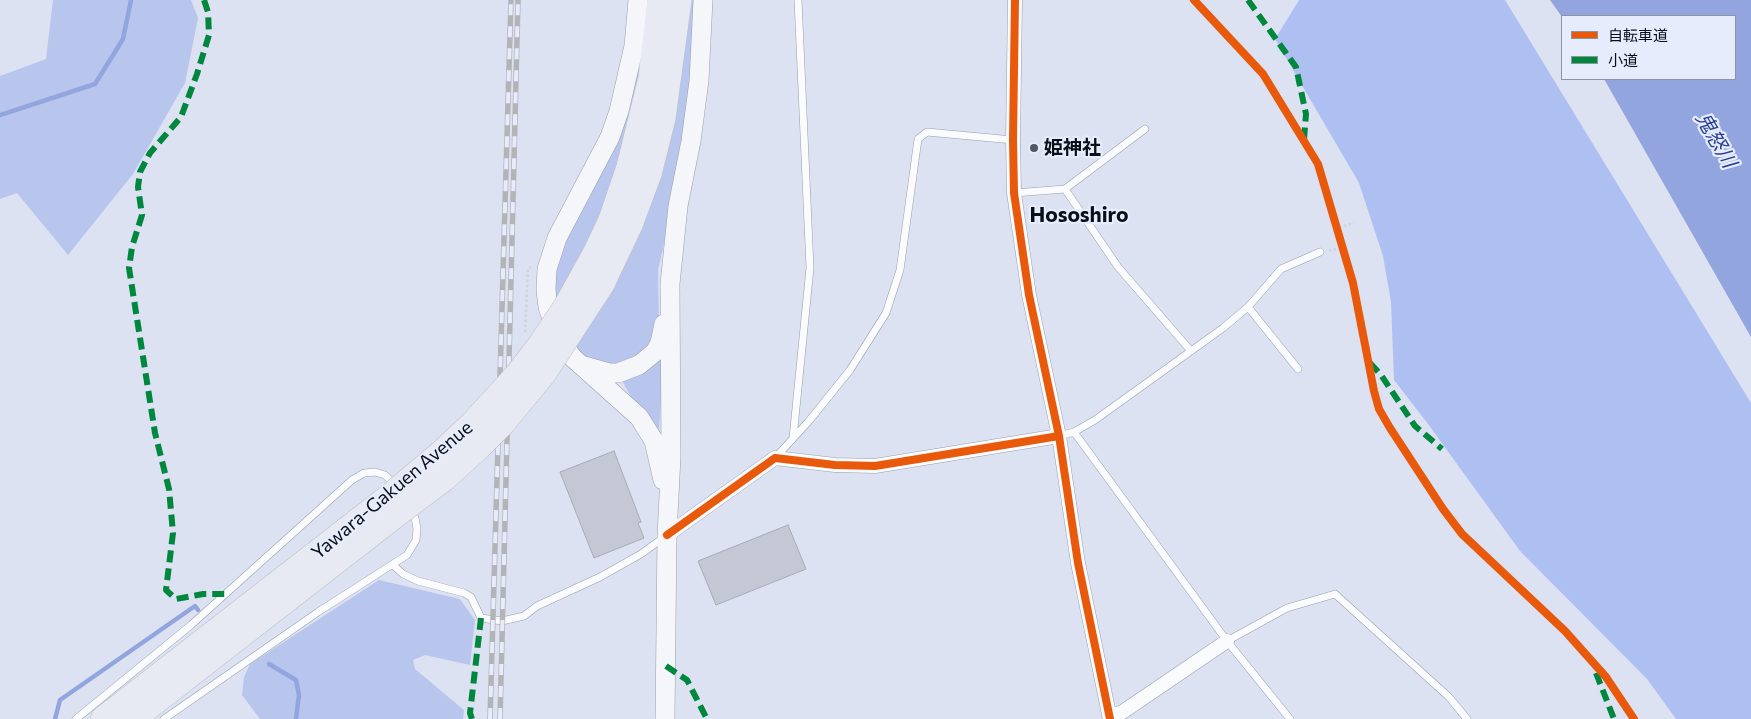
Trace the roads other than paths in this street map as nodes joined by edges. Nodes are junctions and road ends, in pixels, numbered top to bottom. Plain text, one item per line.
1 (638, 0) edge
2 (660, 0) edge
3 (678, 0) edge
4 (703, 0) edge
5 (798, 0) edge
6 (1015, 0) edge
7 (1146, 129) dead end
8 (1013, 140) junction
9 (639, 171) junction
10 (1065, 189) junction
11 (1014, 193) junction
12 (1320, 252) dead end
13 (670, 284) junction
14 (1248, 307) junction
15 (1191, 351) junction
16 (580, 364) junction
17 (1298, 369) dead end
18 (1074, 432) junction
19 (1058, 436) junction
20 (793, 438) junction
21 (775, 458) junction
22 (396, 503) junction
23 (668, 516) junction
24 (667, 535) junction
25 (393, 565) junction
26 (1228, 641) junction
27 (1109, 717) edge
28 (76, 719) edge
29 (102, 719) edge
30 (133, 719) edge
31 (164, 719) edge
32 (665, 719) edge
33 (1290, 719) edge
34 (1466, 719) edge

1 - 16 main road
2 - 9 highway, Yawara-Gakuen Avenue
3 - 9 highway, Yawara-Gakuen Avenue
4 - 13 main road
5 - 20 lane
6 - 8 street
7 - 10 lane
8 - 11 street
8 - 20 lane
9 - 22 highway, Yawara-Gakuen Avenue, bridge
10 - 11 lane
10 - 15 lane
11 - 19 street
12 - 14 lane
13 - 16 main road
13 - 23 main road
14 - 15 lane
14 - 17 lane
15 - 18 lane
16 - 23 main road
18 - 19 lane
18 - 26 lane
19 - 21 street
19 - 27 street
20 - 21 lane
21 - 24 street
22 - 29 highway, Yawara-Gakuen Avenue
22 - 30 highway, Yawara-Gakuen Avenue
23 - 24 main road
24 - 25 lane
24 - 32 main road
25 - 28 lane
25 - 31 lane
26 - 27 street
26 - 33 lane
26 - 34 lane

